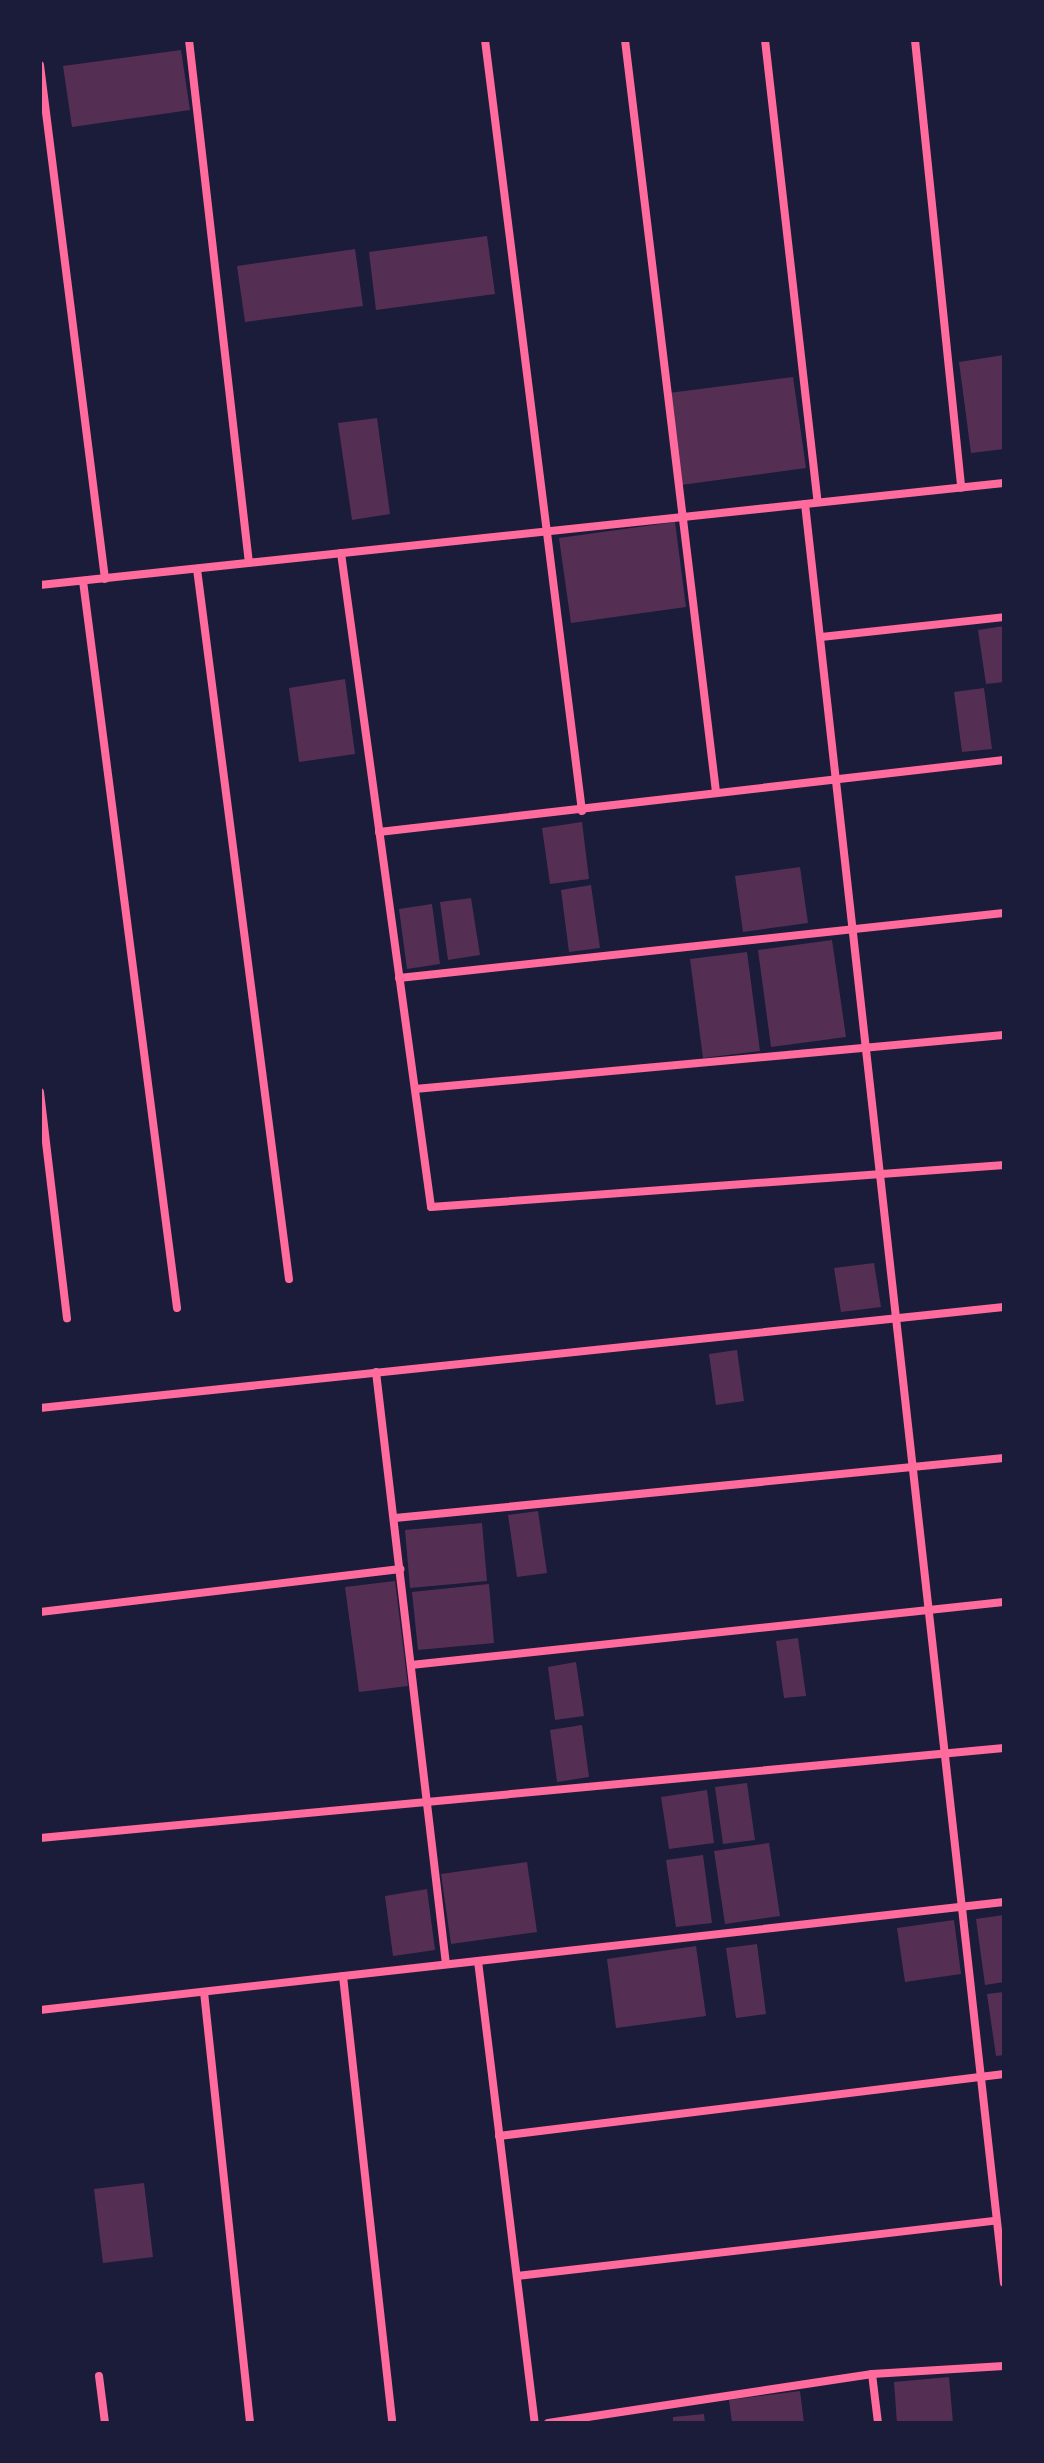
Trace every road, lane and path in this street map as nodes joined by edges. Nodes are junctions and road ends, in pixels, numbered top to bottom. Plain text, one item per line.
1 (189, 40) edge
2 (485, 40) edge
3 (625, 40) edge
4 (765, 40) edge
5 (915, 40) edge
6 (40, 65) edge
7 (1004, 483) edge
8 (961, 488) junction
9 (818, 502) junction
10 (805, 504) junction
11 (681, 517) junction
12 (541, 532) junction
13 (341, 553) junction
14 (249, 563) junction
15 (197, 569) junction
16 (105, 579) junction
17 (83, 581) junction
18 (40, 585) edge
19 (1004, 617) edge
20 (821, 637) junction
21 (1004, 760) edge
22 (837, 779) junction
23 (716, 792) junction
24 (582, 811) junction
25 (379, 832) junction
26 (1004, 913) edge
27 (855, 931) junction
28 (399, 978) junction
29 (1004, 1035) edge
30 (869, 1047) junction
31 (415, 1089) junction
32 (40, 1092) edge
33 (1004, 1165) edge
34 (884, 1173) junction
35 (289, 1279) dead end
36 (1004, 1307) edge
37 (177, 1308) dead end
38 (67, 1318) dead end
39 (899, 1318) junction
40 (376, 1372) junction
41 (40, 1408) edge
42 (1004, 1458) edge
43 (915, 1466) junction
44 (395, 1518) junction
45 (400, 1569) junction
46 (1004, 1602) edge
47 (931, 1610) junction
48 (40, 1612) edge
49 (411, 1665) junction
50 (1004, 1748) edge
51 (947, 1753) junction
52 (428, 1802) junction
53 (40, 1838) edge
54 (1004, 1902) edge
55 (963, 1907) junction
56 (478, 1961) junction
57 (446, 1964) junction
58 (343, 1976) junction
59 (204, 1992) junction
60 (40, 2010) edge
61 (1004, 2074) edge
62 (978, 2077) junction
63 (499, 2136) junction
64 (996, 2221) junction
65 (517, 2276) junction
66 (1004, 2283) edge
67 (1004, 2366) edge
68 (872, 2374) junction
69 (99, 2376) dead end
70 (105, 2423) edge
71 (250, 2423) edge
72 (392, 2423) edge
73 (535, 2423) edge
74 (548, 2423) edge
75 (878, 2423) edge

1 - 14 street
2 - 12 street
3 - 11 street
4 - 9 street
5 - 8 street
6 - 16 street
7 - 8 street
8 - 9 street
9 - 10 street
10 - 11 street
10 - 20 street
11 - 12 street
11 - 23 street
12 - 13 street
12 - 24 street
13 - 14 street
13 - 25 street
14 - 15 street
15 - 16 street
15 - 35 street
16 - 17 street
17 - 18 street
17 - 37 street
19 - 20 street
20 - 22 street
21 - 22 street
22 - 23 street
22 - 27 street
23 - 24 street
24 - 25 street
25 - 28 street
26 - 27 street
27 - 28 street
27 - 30 street
28 - 31 street
29 - 30 street
30 - 31 street
30 - 34 street
31 - 34 street
32 - 38 street
33 - 34 street
34 - 39 street
36 - 39 street
39 - 40 street
39 - 43 street
40 - 41 street
40 - 44 street
42 - 43 street
43 - 44 street
43 - 47 street
44 - 45 street
45 - 48 street
45 - 49 street
46 - 47 street
47 - 49 street
47 - 51 street
49 - 52 street
50 - 51 street
51 - 52 street
51 - 55 street
52 - 53 street
52 - 57 street
54 - 55 street
55 - 56 street
55 - 62 street
56 - 57 street
56 - 63 street
57 - 58 street
58 - 59 street
58 - 72 street
59 - 60 street
59 - 71 street
61 - 62 street
62 - 63 street
62 - 64 street
63 - 65 street
64 - 65 street
64 - 66 street
65 - 73 street
67 - 68 street
68 - 74 street
68 - 75 street
69 - 70 street

